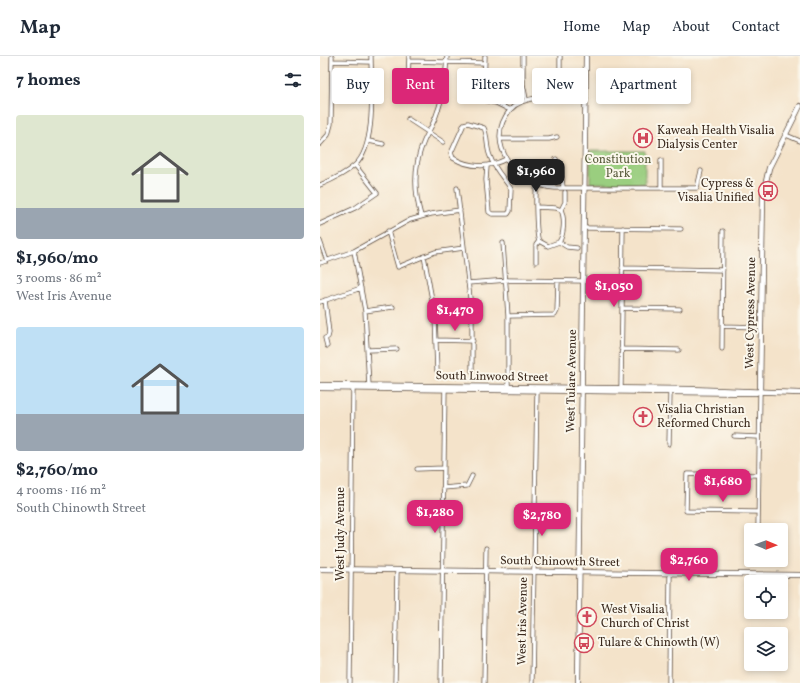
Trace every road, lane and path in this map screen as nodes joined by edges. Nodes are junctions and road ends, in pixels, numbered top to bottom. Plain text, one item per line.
1 (332, 56) edge
2 (371, 56) edge
3 (409, 56) edge
4 (446, 56) edge
5 (485, 56) edge
6 (523, 56) edge
7 (560, 56) edge
8 (586, 56) edge
9 (332, 61) junction
10 (409, 61) junction
11 (371, 62) junction
12 (446, 62) junction
13 (485, 63) junction
14 (409, 68) edge
15 (560, 68) edge
16 (586, 68) edge
17 (526, 99) junction
18 (532, 99) edge
19 (586, 104) edge
20 (800, 106) edge
21 (510, 110) junction
22 (408, 119) dead end
23 (428, 133) junction
24 (786, 135) junction
25 (557, 136) dead end
26 (501, 139) junction
27 (368, 141) junction
28 (800, 141) edge
29 (443, 142) dead end
30 (320, 144) edge
31 (383, 144) dead end
32 (506, 158) junction
33 (556, 159) dead end
34 (661, 160) dead end
35 (355, 165) junction
36 (494, 165) junction
37 (487, 166) junction
38 (701, 171) dead end
39 (320, 185) edge
40 (537, 185) junction
41 (563, 187) junction
42 (457, 188) dead end
43 (585, 188) junction
44 (661, 188) junction
45 (565, 192) dead end
46 (537, 207) junction
47 (460, 210) junction
48 (561, 210) junction
49 (422, 216) junction
50 (320, 224) edge
51 (584, 228) junction
52 (622, 228) junction
53 (681, 229) dead end
54 (388, 231) junction
55 (723, 231) dead end
56 (320, 241) edge
57 (539, 241) junction
58 (559, 242) junction
59 (503, 243) dead end
60 (464, 248) junction
61 (577, 248) dead end
62 (354, 250) junction
63 (424, 256) junction
64 (327, 260) junction
65 (536, 262) dead end
66 (320, 263) edge
67 (622, 268) junction
68 (723, 270) junction
69 (504, 280) junction
70 (558, 281) junction
71 (584, 281) junction
72 (468, 283) junction
73 (361, 288) junction
74 (326, 300) junction
75 (320, 302) edge
76 (393, 307) dead end
77 (622, 308) junction
78 (680, 309) dead end
79 (365, 311) junction
80 (508, 316) junction
81 (722, 326) junction
82 (761, 326) junction
83 (325, 338) junction
84 (320, 340) edge
85 (436, 340) junction
86 (472, 340) junction
87 (327, 346) dead end
88 (397, 349) dead end
89 (621, 349) junction
90 (722, 349) dead end
91 (368, 350) junction
92 (679, 350) dead end
93 (437, 371) dead end
94 (472, 371) dead end
95 (320, 385) edge
96 (352, 387) junction
97 (369, 387) junction
98 (508, 387) junction
99 (320, 388) edge
100 (445, 388) junction
101 (621, 388) junction
102 (535, 389) junction
103 (689, 389) junction
104 (582, 390) junction
105 (626, 392) junction
106 (760, 392) junction
107 (670, 393) junction
108 (800, 393) edge
109 (734, 436) dead end
110 (759, 437) junction
111 (669, 444) dead end
112 (444, 468) junction
113 (417, 469) dead end
114 (759, 475) junction
115 (472, 476) dead end
116 (443, 488) junction
117 (758, 512) junction
118 (758, 523) edge
119 (486, 548) dead end
120 (320, 569) edge
121 (350, 570) junction
122 (397, 570) junction
123 (442, 571) junction
124 (485, 572) junction
125 (534, 572) junction
126 (579, 572) junction
127 (670, 573) junction
128 (800, 575) edge
129 (350, 683) edge
130 (395, 683) edge
131 (441, 683) edge
132 (484, 683) edge
133 (532, 683) edge
134 (578, 683) edge
135 (669, 683) edge

1 - 9 street
2 - 11 street
3 - 10 street
4 - 12 street
5 - 13 street
6 - 17 street
7 - 15 street
8 - 16 street, West Tulare Avenue
9 - 11 street
9 - 30 street
10 - 12 street
10 - 14 street
11 - 27 street
12 - 13 street
12 - 23 street
13 - 21 street
17 - 18 street
17 - 21 street
19 - 43 street, West Tulare Avenue
20 - 24 street, West Cypress Avenue
21 - 26 street
22 - 23 street
23 - 29 street
23 - 49 street
24 - 28 street
24 - 82 street, West Cypress Avenue
25 - 26 street
26 - 32 street
27 - 31 street
27 - 35 street
32 - 36 street
32 - 40 street
33 - 41 street
34 - 44 street
35 - 39 street
35 - 50 street
36 - 37 street
36 - 37 street
36 - 37 street
38 - 44 street
40 - 41 street
40 - 46 street
41 - 43 street
42 - 47 street
43 - 44 street
43 - 51 street, West Tulare Avenue
45 - 48 street
46 - 48 street
46 - 57 street
47 - 49 street
47 - 60 street
48 - 58 street
49 - 54 street
51 - 52 street
51 - 71 street, West Tulare Avenue
52 - 53 street
52 - 67 street
54 - 62 street
54 - 63 street
55 - 68 street
56 - 64 street
57 - 58 street
57 - 65 street
58 - 61 street
59 - 69 street
60 - 63 street
60 - 72 street
62 - 64 street
62 - 73 street
63 - 85 street
64 - 66 street
67 - 68 street
67 - 77 street
68 - 81 street
69 - 70 street
69 - 72 street
69 - 80 street
70 - 71 street
70 - 80 street
71 - 104 street, West Tulare Avenue
72 - 86 street
73 - 74 street
73 - 79 street
74 - 75 street
74 - 83 street
76 - 79 street
77 - 78 street
77 - 89 street
79 - 91 street
80 - 98 street
81 - 82 street
81 - 90 street
82 - 106 street, West Cypress Avenue
83 - 84 street
83 - 87 street
85 - 86 street
85 - 93 street
86 - 94 street
88 - 91 street
89 - 92 street
89 - 101 street
91 - 97 street
95 - 96 street, South Linwood Street
96 - 97 street, South Linwood Street
96 - 99 street, South Linwood Street
96 - 121 street, West Judy Avenue
97 - 100 street, South Linwood Street
98 - 100 street, South Linwood Street
98 - 102 street, South Linwood Street
100 - 102 street, South Linwood Street
100 - 112 street
101 - 103 street, South Linwood Street
101 - 104 street, South Linwood Street
101 - 105 street
102 - 104 street, South Linwood Street
102 - 125 street, West Iris Avenue
103 - 106 street, South Linwood Street
103 - 107 street
104 - 105 street, South Linwood Street
104 - 126 street, West Tulare Avenue
105 - 107 street, South Linwood Street
106 - 107 street, South Linwood Street
106 - 108 street, South Linwood Street
106 - 110 street, West Cypress Avenue
107 - 111 street
109 - 110 street
110 - 114 street, West Cypress Avenue
112 - 113 street
112 - 116 street
114 - 117 street, West Cypress Avenue
114 - 117 street
115 - 116 street
116 - 123 street
117 - 118 street, West Cypress Avenue
119 - 124 street
120 - 121 street, South Chinowth Street
121 - 122 street, South Chinowth Street
121 - 129 street, West Judy Avenue
122 - 123 street, South Chinowth Street
122 - 130 street
123 - 124 street, South Chinowth Street
123 - 131 street
124 - 125 street, South Chinowth Street
124 - 132 street
125 - 126 street, South Chinowth Street
125 - 133 street, West Iris Avenue
126 - 127 street, South Chinowth Street
126 - 134 street, West Tulare Avenue
127 - 128 street, South Chinowth Street
127 - 135 street

